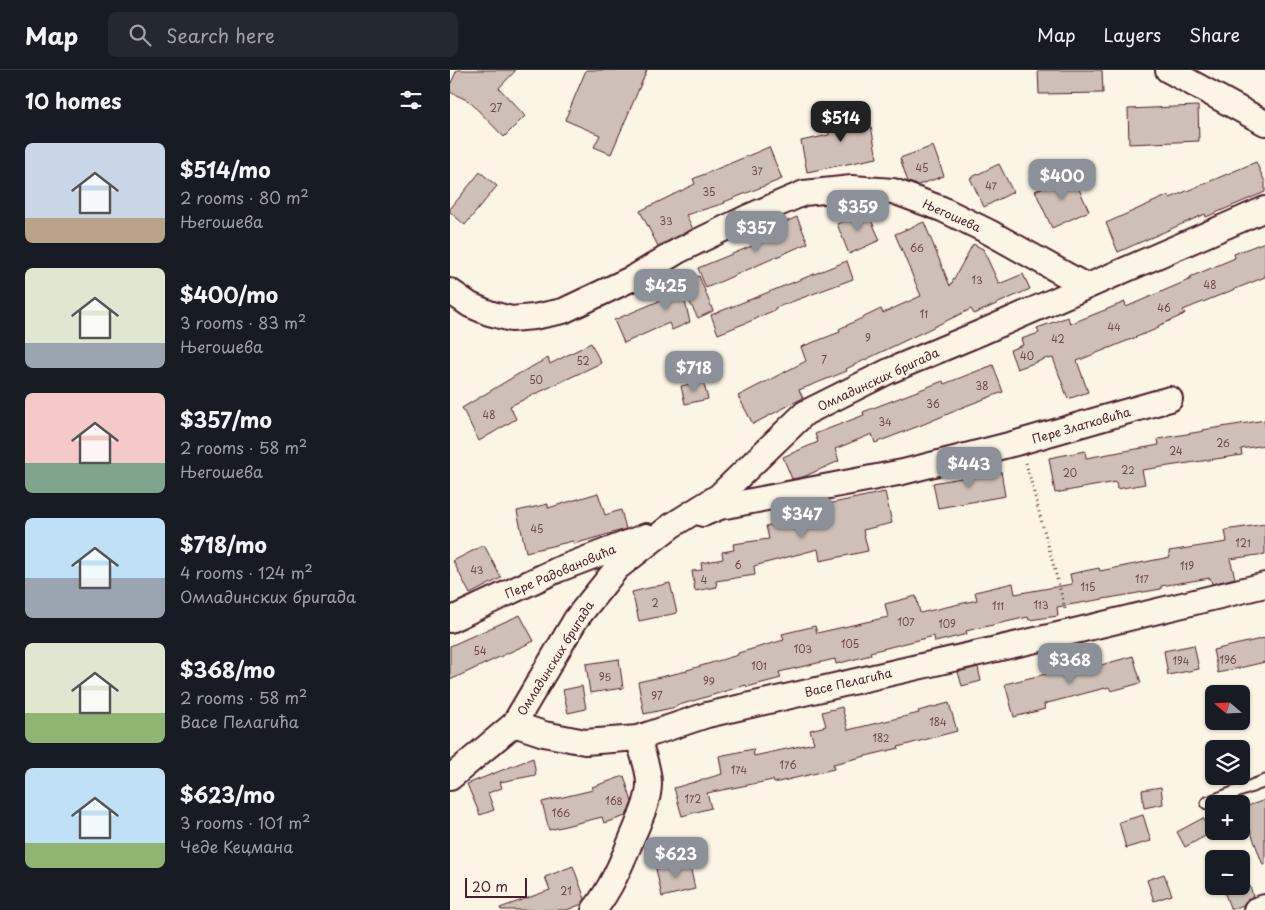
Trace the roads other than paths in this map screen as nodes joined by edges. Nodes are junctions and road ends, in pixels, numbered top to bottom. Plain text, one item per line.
1 (1168, 70) edge
2 (1265, 122) edge
3 (1265, 209) edge
4 (1086, 286) junction
5 (450, 291) edge
6 (1170, 400) dead end
7 (671, 526) junction
8 (1265, 585) edge
9 (450, 620) edge
10 (514, 724) junction
11 (638, 738) junction
12 (450, 778) edge
13 (1265, 781) edge
14 (1227, 795) edge
15 (1265, 907) edge
16 (594, 910) edge
17 (1256, 910) edge

1 - 2 street
3 - 4 street, Омладинских бригада
4 - 5 street, Његошева
4 - 7 street, Омладинских бригада
6 - 7 street, Пере Златковића
7 - 9 street, Пере Радовановића
7 - 10 street, Омладинских бригада
8 - 11 street, Васе Пелагића
10 - 11 street, Васе Пелагића
10 - 12 street
11 - 16 street
13 - 14 lane
15 - 17 street

